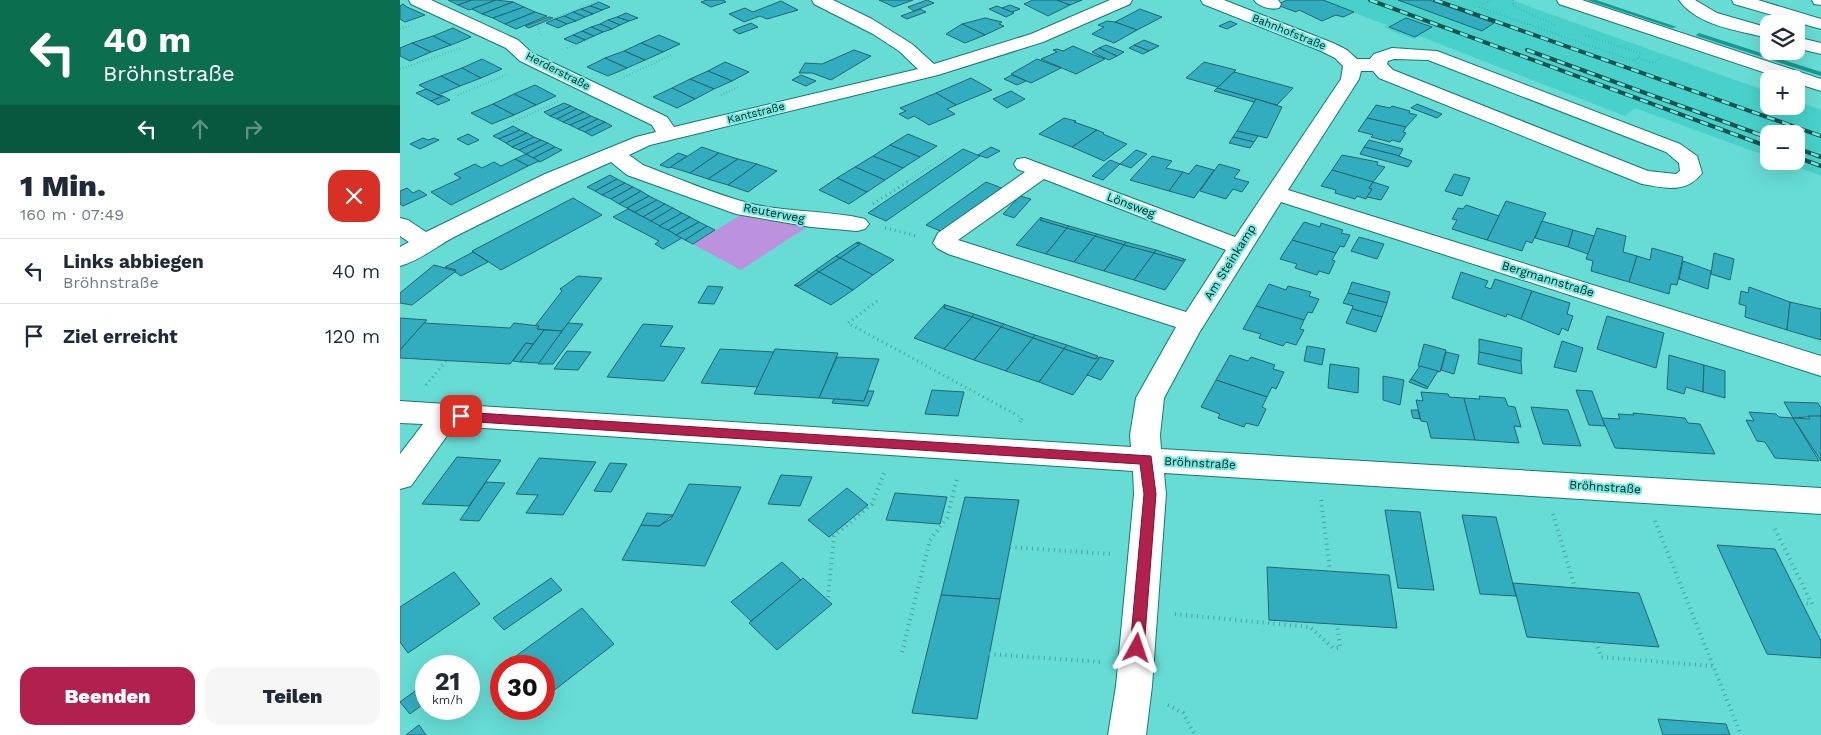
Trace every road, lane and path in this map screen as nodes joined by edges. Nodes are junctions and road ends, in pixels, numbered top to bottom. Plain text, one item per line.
1 (416, 0) edge
2 (592, 0) edge
3 (820, 0) edge
4 (1124, 0) edge
5 (1209, 0) edge
6 (1491, 0) edge
7 (1513, 0) edge
8 (1565, 0) edge
9 (1687, 0) edge
10 (1740, 0) edge
11 (1437, 3) dead end
12 (1432, 5) junction
13 (1427, 8) dead end
14 (1466, 13) dead end
15 (1462, 17) junction
16 (1456, 18) dead end
17 (1416, 22) dead end
18 (1821, 24) edge
19 (1562, 27) dead end
20 (1760, 30) edge
21 (1400, 31) dead end
22 (1580, 33) dead end
23 (493, 35) junction
24 (543, 41) dead end
25 (1805, 45) edge
26 (1821, 49) edge
27 (1666, 54) dead end
28 (671, 56) dead end
29 (1638, 58) junction
30 (537, 62) junction
31 (1378, 65) junction
32 (400, 69) edge
33 (931, 71) junction
34 (1351, 72) junction
35 (1821, 84) edge
36 (593, 89) junction
37 (458, 95) dead end
38 (508, 124) dead end
39 (668, 134) junction
40 (613, 153) junction
41 (946, 156) dead end
42 (1274, 193) junction
43 (850, 224) junction
44 (400, 225) edge
45 (425, 242) junction
46 (945, 243) junction
47 (1240, 247) junction
48 (400, 258) edge
49 (877, 301) dead end
50 (1192, 322) junction
51 (446, 360) dead end
52 (1821, 366) edge
53 (423, 389) dead end
54 (400, 412) edge
55 (446, 415) junction
56 (1016, 429) dead end
57 (964, 450) junction
58 (1146, 460) junction
59 (887, 463) dead end
60 (400, 477) edge
61 (1320, 492) dead end
62 (1821, 501) edge
63 (1551, 507) dead end
64 (1652, 514) dead end
65 (1770, 521) dead end
66 (1010, 546) dead end
67 (1118, 554) dead end
68 (1330, 572) dead end
69 (1575, 588) dead end
70 (828, 597) dead end
71 (1802, 603) dead end
72 (1164, 613) dead end
73 (1337, 624) dead end
74 (1596, 642) dead end
75 (902, 652) dead end
76 (989, 654) dead end
77 (1106, 663) dead end
78 (1713, 666) junction
79 (1166, 703) dead end
80 (1127, 735) edge
81 (1195, 735) edge
82 (1740, 735) edge

1 - 23 street, Herderstraße
2 - 24 path
3 - 33 street
4 - 33 street, Kantstraße
5 - 34 street, Bahnhofstraße
6 - 29 path
7 - 19 path
8 - 35 street
9 - 20 street
10 - 18 street
11 - 12 path
12 - 13 path
12 - 15 path
14 - 15 path
15 - 16 path
17 - 21 path
22 - 29 path
23 - 30 street, Herderstraße
23 - 32 path
25 - 26 street
27 - 29 path
28 - 36 path
30 - 36 street, Herderstraße
30 - 37 path
31 - 31 street
31 - 34 street
33 - 39 street, Kantstraße
34 - 42 street, Am Steinkamp
36 - 38 path
36 - 39 street, Herderstraße
39 - 40 street, Kantstraße
40 - 43 street, Reuterweg
40 - 45 street, Kantstraße
41 - 43 path
42 - 47 street, Am Steinkamp
42 - 52 street, Bergmannstraße
43 - 46 path
44 - 45 street
45 - 48 street, Kantstraße
46 - 47 street, Lönsweg
46 - 50 street
47 - 50 street, Am Steinkamp
49 - 56 path
50 - 58 street, Am Steinkamp
51 - 53 path
54 - 55 street, Bröhnstraße
55 - 57 street, Bröhnstraße
55 - 60 street
57 - 58 street, Bröhnstraße
57 - 75 path
58 - 62 street, Bröhnstraße
58 - 80 street, Am Steinkamp
59 - 70 path
61 - 68 path
63 - 69 path
64 - 78 path
65 - 71 path
66 - 67 path
72 - 73 path
74 - 78 path
76 - 77 path
78 - 82 path
79 - 81 path

